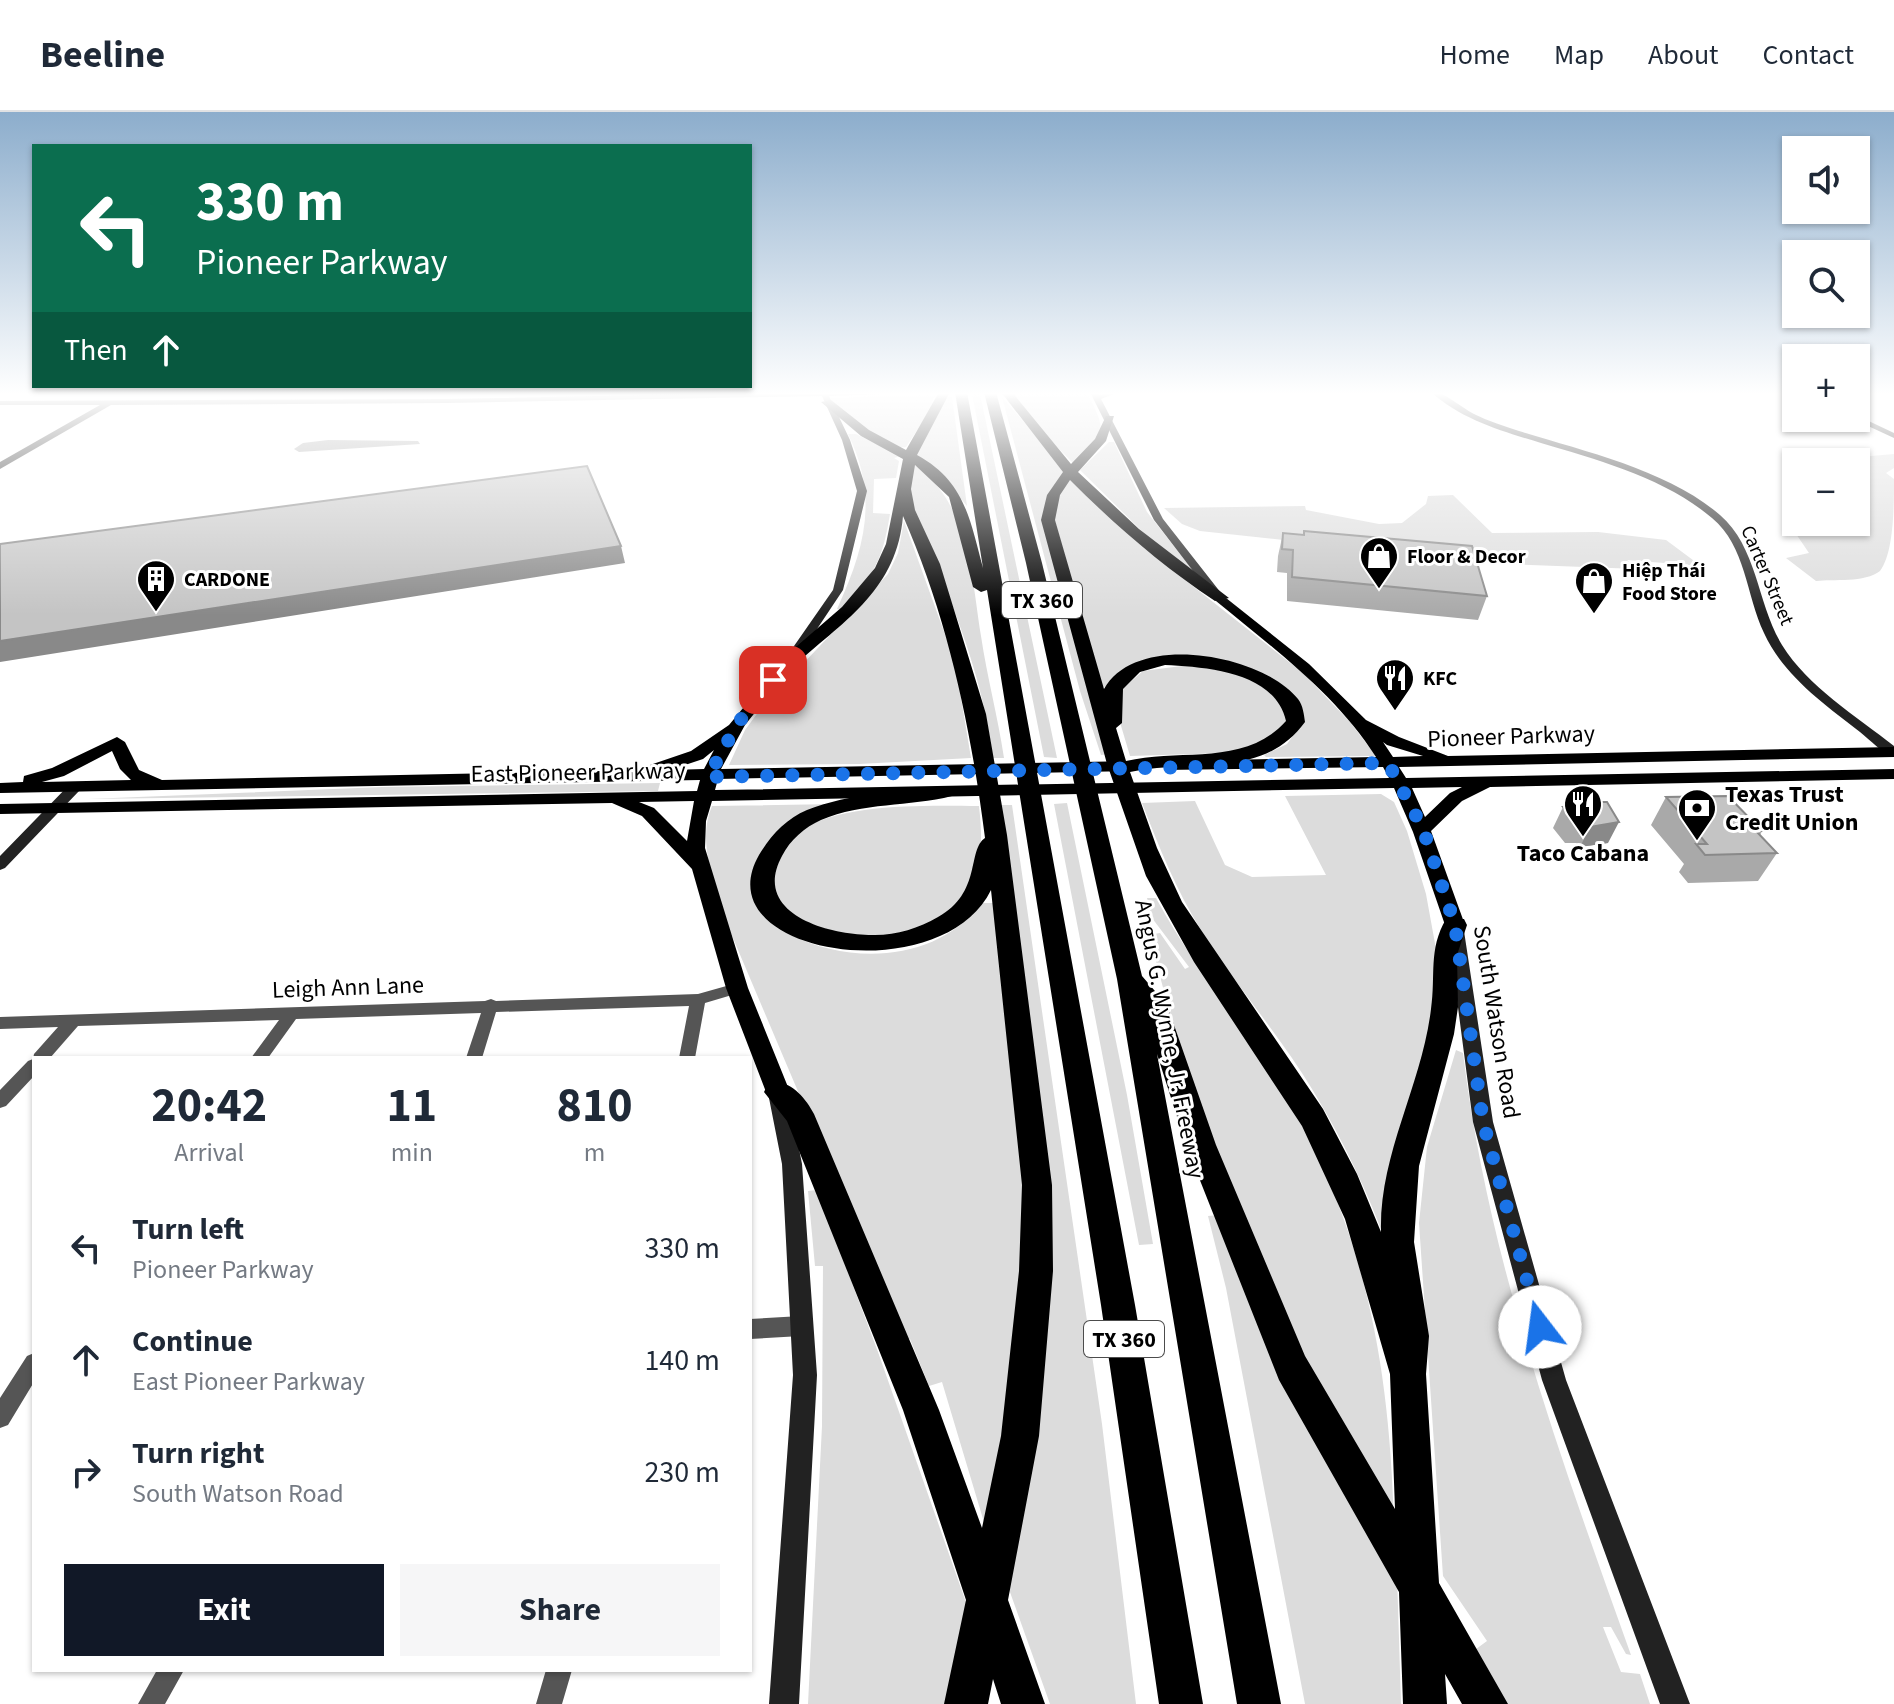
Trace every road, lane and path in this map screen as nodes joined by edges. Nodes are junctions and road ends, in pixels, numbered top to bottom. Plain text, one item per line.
1 (854, 466) edge
2 (906, 466) edge
3 (926, 466) edge
4 (974, 466) edge
5 (1009, 466) edge
6 (1067, 466) edge
7 (1075, 466) edge
8 (1133, 466) edge
9 (1610, 466) edge
10 (904, 489) junction
11 (1221, 598) junction
12 (999, 614) junction
13 (791, 659) junction
14 (1351, 714) junction
15 (738, 723) junction
16 (1108, 733) junction
17 (1894, 752) edge
18 (1749, 755) junction
19 (1468, 762) junction
20 (1388, 763) junction
21 (1130, 766) junction
22 (1894, 774) edge
23 (612, 778) junction
24 (1571, 779) junction
25 (944, 781) junction
26 (1489, 781) junction
27 (1400, 783) junction
28 (198, 785) junction
29 (706, 786) junction
30 (0, 787) edge
31 (75, 787) junction
32 (1156, 787) joint
33 (595, 796) junction
34 (54, 808) junction
35 (0, 809) edge
36 (1423, 829) junction
37 (996, 835) junction
38 (698, 864) junction
39 (0, 865) edge
40 (1455, 925) junction
41 (1130, 979) junction
42 (737, 988) junction
43 (698, 1000) junction
44 (491, 1005) junction
45 (292, 1013) junction
46 (73, 1021) junction
47 (0, 1023) edge
48 (42, 1056) edge
49 (260, 1056) edge
50 (475, 1056) edge
51 (687, 1056) edge
52 (32, 1067) edge
53 (778, 1092) junction
54 (0, 1101) edge
55 (801, 1326) junction
56 (752, 1329) edge
57 (32, 1366) edge
58 (1408, 1374) junction
59 (0, 1417) edge
60 (170, 1672) edge
61 (558, 1672) edge
62 (151, 1704) edge
63 (549, 1704) edge
64 (784, 1704) edge
65 (966, 1704) edge
66 (1023, 1704) edge
67 (1181, 1704) edge
68 (1259, 1704) edge
69 (1425, 1704) edge
70 (1486, 1704) edge
71 (1675, 1704) edge

1 - 13 main road
2 - 10 highway
3 - 12 highway
4 - 12 highway, TX 360
5 - 41 highway, Angus G. Wynne, Jr. Freeway / TX 360
6 - 11 highway
7 - 16 highway
8 - 11 main road, South Watson Road
9 - 17 main road, Carter Street
10 - 13 highway
10 - 37 highway
11 - 14 main road, South Watson Road
12 - 67 highway, TX 360
13 - 15 main road
14 - 19 main road
14 - 20 main road, South Watson Road
15 - 23 main road
15 - 29 main road
16 - 21 highway
16 - 58 highway
17 - 18 main road, Pioneer Parkway
18 - 19 main road, Pioneer Parkway
18 - 24 main road
19 - 20 main road, Pioneer Parkway
20 - 21 main road, Pioneer Parkway
20 - 27 main road, South Watson Road
21 - 25 main road, East Pioneer Parkway
22 - 24 main road, Pioneer Parkway
23 - 28 main road, East Pioneer Parkway
23 - 29 main road, East Pioneer Parkway
24 - 26 main road, Pioneer Parkway
25 - 29 main road, East Pioneer Parkway
25 - 32 main road, East Pioneer Parkway
25 - 37 highway
26 - 27 main road, Pioneer Parkway
26 - 36 main road
27 - 32 main road, Pioneer Parkway
27 - 36 main road, South Watson Road
28 - 30 main road
28 - 31 main road, East Pioneer Parkway
29 - 33 main road, East Pioneer Parkway
29 - 38 main road
30 - 31 main road, East Pioneer Parkway
31 - 34 main road
33 - 34 main road, East Pioneer Parkway
33 - 38 main road
34 - 35 main road, East Pioneer Parkway
34 - 39 main road
36 - 40 main road, South Watson Road
37 - 65 highway
38 - 42 main road
40 - 58 highway
40 - 71 main road, South Watson Road
41 - 68 highway, Angus G. Wynne, Jr. Freeway / TX 360
41 - 70 highway
42 - 43 street
42 - 53 main road
43 - 44 street, Leigh Ann Lane
43 - 51 street
44 - 45 street, Leigh Ann Lane
44 - 50 street
45 - 46 street, Leigh Ann Lane
45 - 49 street
46 - 47 street, Leigh Ann Lane
46 - 48 street
52 - 54 street
53 - 55 main road
53 - 66 highway
55 - 56 street
55 - 64 main road
57 - 59 street
58 - 69 highway
60 - 62 street
61 - 63 street

